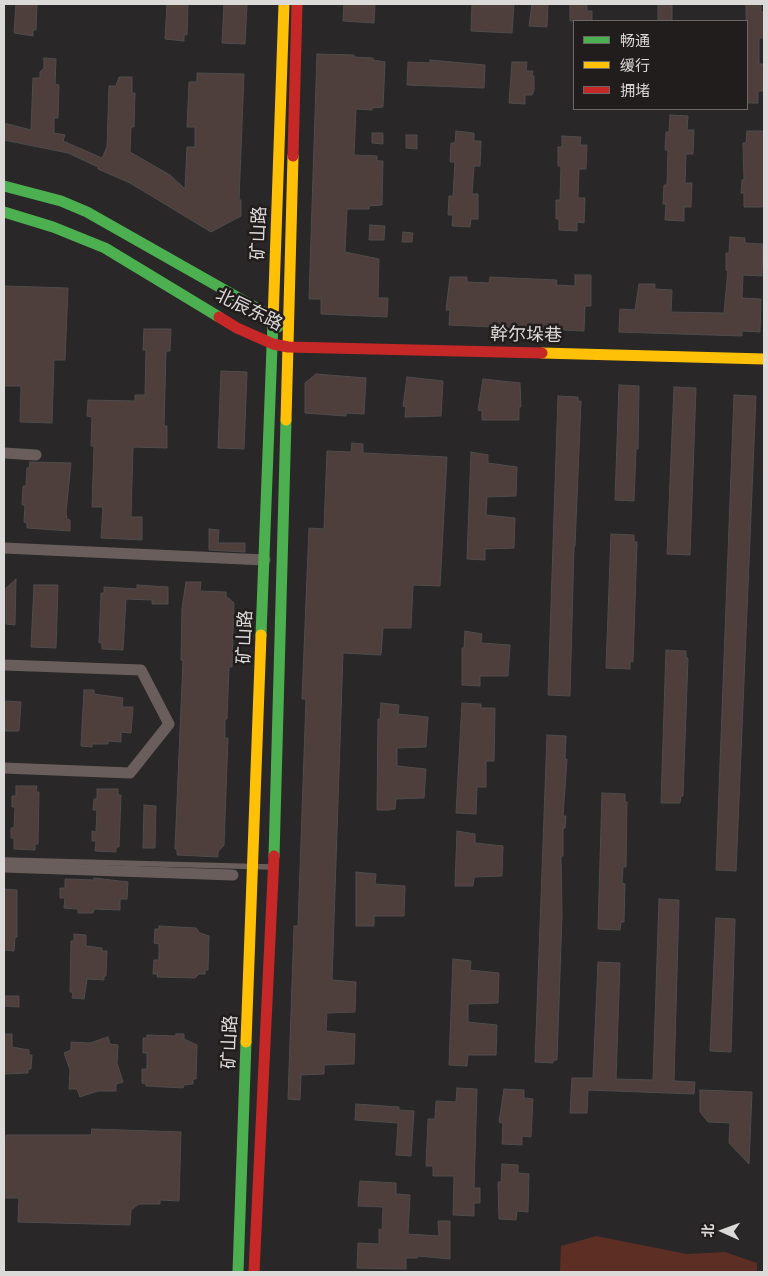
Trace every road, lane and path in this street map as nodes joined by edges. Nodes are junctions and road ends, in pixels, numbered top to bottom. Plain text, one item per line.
1 (284, 4) edge
2 (297, 4) edge
3 (4, 186) edge
4 (4, 212) edge
5 (274, 318) junction
6 (273, 344) junction
7 (288, 347) junction
8 (764, 359) edge
9 (4, 453) edge
10 (36, 455) dead end
11 (4, 548) edge
12 (265, 560) junction
13 (4, 665) edge
14 (4, 768) edge
15 (4, 860) edge
16 (254, 866) junction
17 (274, 867) junction
18 (4, 868) edge
19 (232, 875) dead end
20 (238, 1272) edge
21 (254, 1272) edge

1 - 5 main road, 矿山路
2 - 7 main road, 矿山路
3 - 5 main road, 北辰东路
4 - 6 main road, 北辰东路
5 - 6 main road, 矿山路
5 - 7 main road, 北辰东路
6 - 7 main road, 北辰东路
6 - 12 main road, 矿山路
7 - 8 main road, 幹尔垛巷
7 - 17 main road, 矿山路
9 - 10 street
11 - 12 street
12 - 16 main road, 矿山路
13 - 14 street
15 - 16 lane
16 - 17 lane
16 - 20 main road, 矿山路
17 - 21 main road, 矿山路
18 - 19 street

